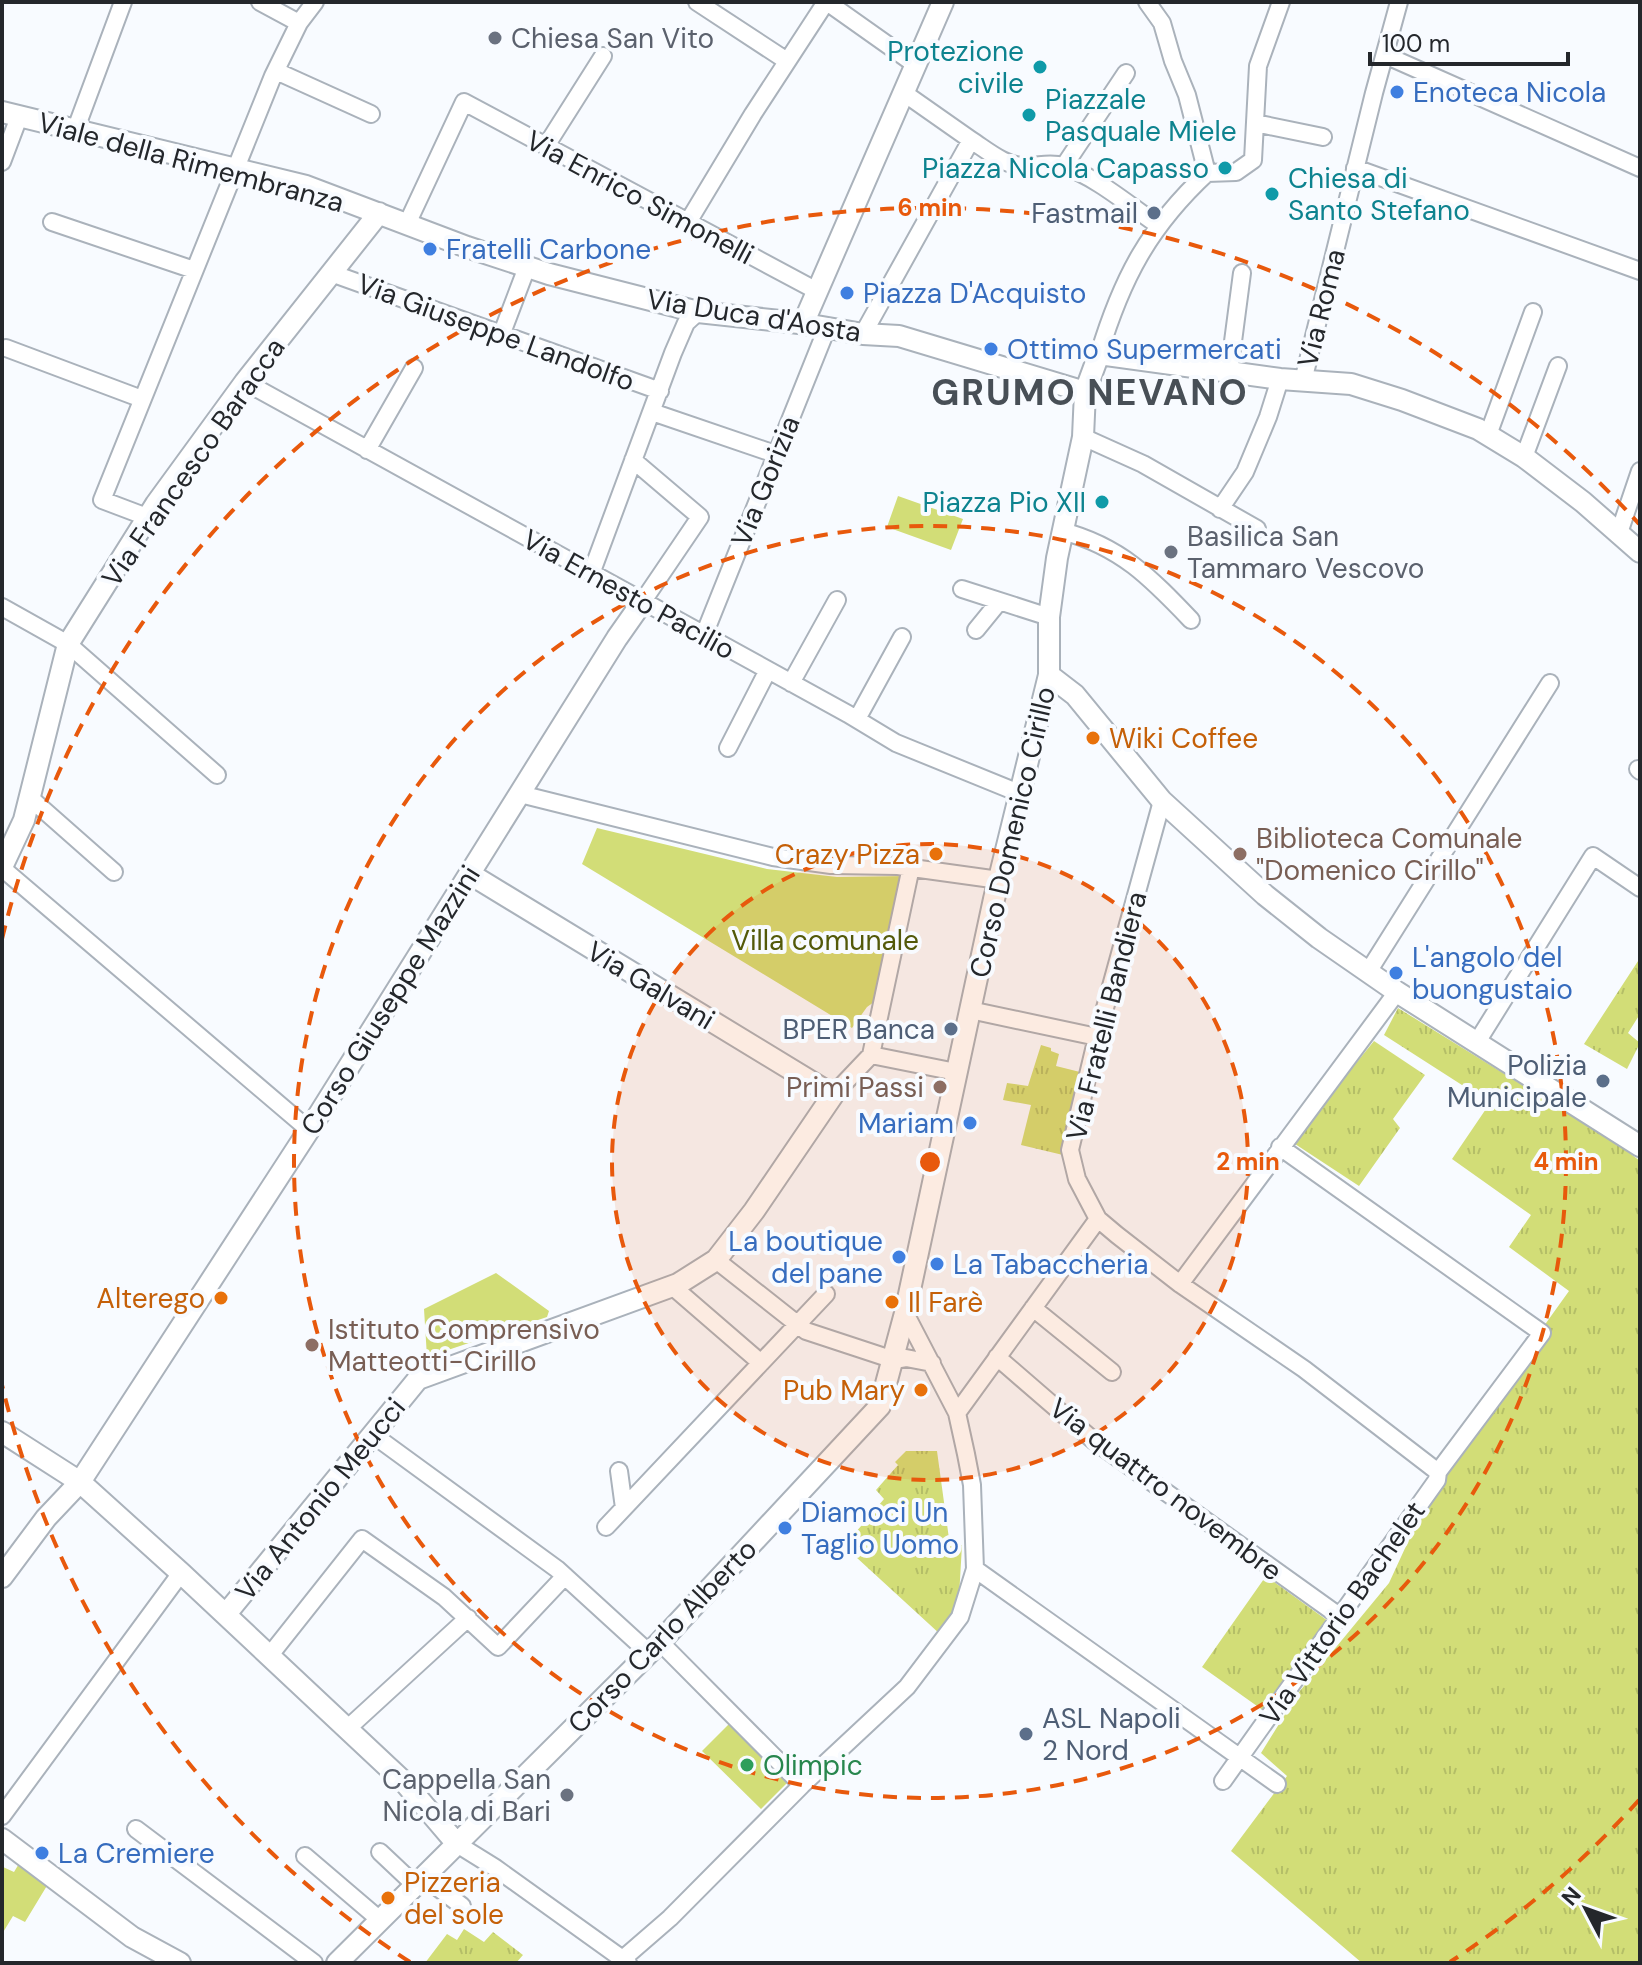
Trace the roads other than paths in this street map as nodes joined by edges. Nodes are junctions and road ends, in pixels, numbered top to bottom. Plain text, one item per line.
1 (123, 2) edge
2 (260, 2) edge
3 (315, 2) edge
4 (697, 2) edge
5 (827, 2) edge
6 (943, 2) edge
7 (1147, 2) edge
8 (1281, 2) edge
9 (1399, 2) edge
10 (299, 23) junction
11 (1385, 55) junction
12 (603, 56) dead end
13 (787, 61) junction
14 (916, 65) junction
15 (276, 71) junction
16 (1126, 73) dead end
17 (904, 93) junction
18 (10, 114) edge
19 (371, 114) dead end
20 (1255, 123) junction
21 (75, 131) junction
22 (1323, 137) dead end
23 (971, 140) junction
24 (546, 146) junction
25 (2, 162) edge
26 (1064, 166) junction
27 (236, 168) junction
28 (1355, 168) junction
29 (1640, 168) edge
30 (1207, 173) junction
31 (379, 213) junction
32 (52, 222) dead end
33 (688, 222) junction
34 (407, 224) junction
35 (1158, 225) junction
36 (527, 267) junction
37 (194, 270) junction
38 (1640, 271) edge
39 (331, 273) junction
40 (1242, 273) dead end
41 (817, 291) junction
42 (698, 312) junction
43 (1533, 312) dead end
44 (803, 324) junction
45 (827, 328) junction
46 (502, 333) junction
47 (863, 334) junction
48 (6, 348) dead end
49 (1096, 362) junction
50 (1558, 366) dead end
51 (414, 368) dead end
52 (1229, 372) junction
53 (1280, 379) junction
54 (1303, 381) junction
55 (245, 382) junction
56 (660, 391) junction
57 (142, 399) junction
58 (1084, 400) junction
59 (652, 412) junction
60 (1488, 435) junction
61 (1083, 437) junction
62 (367, 450) junction
63 (775, 454) junction
64 (1524, 457) junction
65 (633, 460) junction
66 (1640, 471) edge
67 (1220, 509) junction
68 (147, 517) junction
69 (1257, 529) dead end
70 (1062, 531) junction
71 (1619, 533) junction
72 (1640, 552) edge
73 (591, 574) junction
74 (962, 589) dead end
75 (837, 600) dead end
76 (643, 601) junction
77 (998, 603) junction
78 (2, 607) edge
79 (1049, 617) junction
80 (1191, 620) dead end
81 (976, 630) dead end
82 (704, 635) junction
83 (902, 637) dead end
84 (68, 644) junction
85 (768, 670) junction
86 (1049, 675) junction
87 (791, 683) junction
88 (1550, 683) dead end
89 (857, 719) junction
90 (728, 748) dead end
91 (217, 775) dead end
92 (1019, 793) junction
93 (520, 794) junction
94 (29, 797) junction
95 (1162, 801) junction
96 (911, 867) junction
97 (2, 868) edge
98 (114, 872) dead end
99 (470, 874) junction
100 (999, 880) junction
101 (1640, 888) edge
102 (1368, 972) junction
103 (1397, 992) junction
104 (970, 1010) junction
105 (1097, 1037) junction
106 (1477, 1042) junction
107 (871, 1055) junction
108 (956, 1072) junction
109 (833, 1095) junction
110 (308, 1129) junction
111 (1640, 1146) edge
112 (1280, 1147) junction
113 (1098, 1219) junction
114 (716, 1260) junction
115 (1180, 1284) junction
116 (672, 1286) junction
117 (826, 1294) dead end
118 (1033, 1308) junction
119 (905, 1311) junction
120 (798, 1324) junction
121 (997, 1357) junction
122 (894, 1360) junction
123 (761, 1363) junction
124 (932, 1363) junction
125 (1112, 1372) dead end
126 (957, 1413) junction
127 (2, 1432) edge
128 (372, 1434) junction
129 (1436, 1470) junction
130 (619, 1471) dead end
131 (80, 1482) junction
132 (624, 1508) junction
133 (606, 1527) dead end
134 (975, 1569) junction
135 (181, 1573) junction
136 (565, 1576) junction
137 (2, 1577) edge
138 (226, 1614) junction
139 (1339, 1616) junction
140 (468, 1618) junction
141 (654, 1647) junction
142 (270, 1655) junction
143 (348, 1728) junction
144 (1239, 1758) junction
145 (1223, 1781) dead end
146 (1277, 1784) dead end
147 (802, 1785) junction
148 (2, 1816) edge
149 (136, 1829) dead end
150 (2, 1839) edge
151 (457, 1844) junction
152 (380, 1852) dead end
153 (305, 1856) dead end
154 (420, 1881) junction
155 (462, 1906) dead end
156 (380, 1920) junction
157 (624, 1961) edge
158 (180, 1963) edge
159 (314, 1963) edge
160 (337, 1963) edge

1 - 21 street
2 - 10 street
3 - 10 street
4 - 13 street
5 - 13 street
5 - 14 street
6 - 14 street
7 - 30 street
8 - 20 street
9 - 11 street, Via Roma
10 - 15 street
11 - 28 street, Via Roma
11 - 29 street
12 - 24 street
13 - 33 street
14 - 17 street
15 - 19 street
15 - 27 street
16 - 26 street
17 - 23 street
17 - 41 street
18 - 21 street, Viale della Rimembranza
18 - 25 street
20 - 22 street
20 - 30 street
21 - 27 street, Viale della Rimembranza
23 - 26 street
23 - 47 street
24 - 33 street, Via Enrico Simonelli
24 - 34 street, Via Enrico Simonelli
26 - 35 street
27 - 31 street, Viale della Rimembranza
27 - 37 street
28 - 38 street
28 - 54 street, Via Roma
30 - 35 street
31 - 34 street, Via Duca d'Aosta
31 - 39 street, Via Francesco Baracca
32 - 37 street
33 - 41 street, Via Enrico Simonelli
34 - 36 street, Via Duca d'Aosta
35 - 49 street
36 - 42 street, Via Duca d'Aosta
36 - 46 street
37 - 57 street
39 - 46 street, Via Giuseppe Landolfo
39 - 55 street, Via Francesco Baracca
40 - 52 street
41 - 44 street
42 - 44 street, Via Duca d'Aosta
42 - 56 street
43 - 60 street
44 - 45 street, Via Duca d'Aosta
45 - 47 street, Via Duca d'Aosta
45 - 63 street, Via Gorizia
46 - 56 street, Via Giuseppe Landolfo
47 - 58 street, Via Duca d'Aosta
48 - 57 street
49 - 52 street
49 - 58 street, Corso Domenico Cirillo
50 - 64 street
51 - 62 street
52 - 53 street
53 - 54 street
53 - 67 street
54 - 60 street
55 - 62 street, Via Ernesto Pacilio
55 - 68 street, Via Francesco Baracca
56 - 59 street
57 - 68 street
58 - 61 street, Corso Domenico Cirillo
59 - 63 street
59 - 65 street
60 - 64 street
61 - 67 street
61 - 70 street, Corso Domenico Cirillo
62 - 73 street, Via Ernesto Pacilio
63 - 82 street, Via Gorizia
64 - 71 street
65 - 73 street
65 - 76 street, Corso Giuseppe Mazzini
66 - 71 street
67 - 69 street
68 - 84 street, Via Francesco Baracca
70 - 79 street, Corso Domenico Cirillo
70 - 80 street
71 - 72 street
73 - 76 street, Via Ernesto Pacilio
74 - 77 street
75 - 87 street
76 - 82 street, Via Ernesto Pacilio
76 - 93 street, Corso Giuseppe Mazzini
77 - 79 street
77 - 81 street
78 - 84 street
79 - 86 street, Corso Domenico Cirillo
82 - 85 street, Via Ernesto Pacilio
83 - 89 street
84 - 91 street
84 - 94 street, Via Francesco Baracca
85 - 87 street, Via Ernesto Pacilio
85 - 90 street
86 - 92 street, Corso Domenico Cirillo
86 - 95 street
87 - 89 street, Via Ernesto Pacilio
88 - 102 street
89 - 92 street, Via Ernesto Pacilio
92 - 100 street, Corso Domenico Cirillo
93 - 96 street
93 - 99 street, Corso Giuseppe Mazzini
94 - 97 street, Via Francesco Baracca
94 - 98 street
95 - 102 street
95 - 105 street, Via Fratelli Bandiera
96 - 100 street
96 - 107 street
97 - 110 street
99 - 109 street, Via Galvani
99 - 110 street, Corso Giuseppe Mazzini
100 - 104 street, Corso Domenico Cirillo
101 - 106 street
102 - 103 street
103 - 106 street
103 - 112 street
104 - 105 street
104 - 108 street, Corso Domenico Cirillo
105 - 113 street, Via Fratelli Bandiera
106 - 111 street
107 - 108 street
107 - 109 street, Via Antonio Meucci
108 - 119 street, Corso Domenico Cirillo
109 - 114 street, Via Antonio Meucci
110 - 131 street, Corso Giuseppe Mazzini
112 - 115 street
112 - 129 street, Via Vittorio Bachelet
113 - 115 street, Via Fratelli Bandiera
113 - 118 street
114 - 116 street, Via Antonio Meucci
114 - 120 street
115 - 129 street, Via Fratelli Bandiera
116 - 123 street
116 - 128 street, Via Antonio Meucci
117 - 120 street
118 - 121 street
118 - 125 street
119 - 122 street, Corso Carlo Alberto
119 - 124 street
120 - 122 street
120 - 123 street
121 - 126 street
121 - 139 street, Via quattro novembre
122 - 124 street
122 - 141 street, Corso Carlo Alberto
123 - 132 street
124 - 126 street
126 - 134 street
127 - 131 street
128 - 136 street
128 - 138 street, Via Antonio Meucci
129 - 139 street, Via Vittorio Bachelet
130 - 132 street
131 - 135 street
131 - 137 street, Corso Giuseppe Mazzini
132 - 133 street
134 - 144 street
134 - 147 street
135 - 138 street
135 - 148 street
136 - 140 street
136 - 141 street
138 - 142 street
139 - 144 street, Via Vittorio Bachelet
140 - 142 street
140 - 143 street
141 - 147 street
141 - 151 street, Corso Carlo Alberto
142 - 143 street
143 - 151 street
144 - 145 street, Via Vittorio Bachelet
144 - 146 street
147 - 157 street
149 - 159 street
150 - 158 street
151 - 154 street, Corso Carlo Alberto
151 - 157 street
152 - 154 street
153 - 156 street
154 - 155 street
154 - 156 street, Corso Carlo Alberto
156 - 160 street, Corso Carlo Alberto

